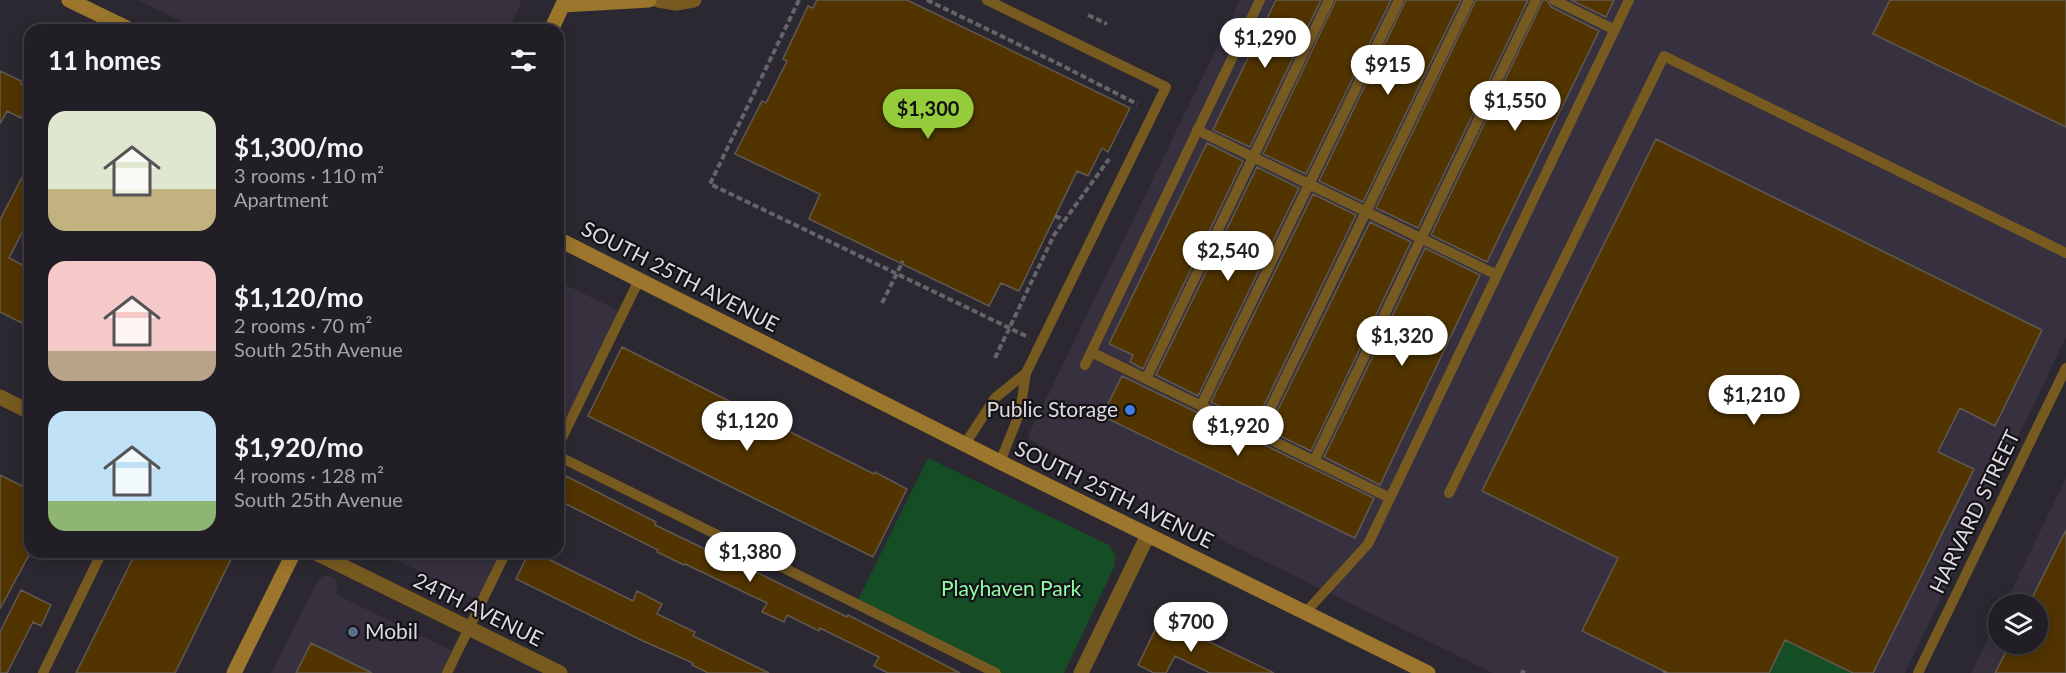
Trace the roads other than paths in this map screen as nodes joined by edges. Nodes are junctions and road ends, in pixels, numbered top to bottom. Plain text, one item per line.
1 (69, 0) edge
2 (649, 0) edge
3 (658, 0) edge
4 (694, 0) edge
5 (987, 0) edge
6 (1260, 0) edge
7 (1329, 0) edge
8 (1399, 0) edge
9 (1469, 0) edge
10 (1536, 0) edge
11 (1554, 0) edge
12 (1629, 0) edge
13 (562, 2) edge
14 (119, 24) edge
15 (553, 24) edge
16 (1615, 30) junction
17 (1197, 130) junction
18 (1253, 157) junction
19 (1310, 184) junction
20 (1366, 211) junction
21 (1422, 238) junction
22 (564, 242) edge
23 (2066, 254) edge
24 (1497, 275) junction
25 (639, 280) junction
26 (1091, 352) junction
27 (1085, 365) dead end
28 (2066, 368) edge
29 (1026, 373) junction
30 (1146, 379) junction
31 (0, 397) edge
32 (1201, 406) junction
33 (24, 409) edge
34 (564, 434) edge
35 (1258, 434) junction
36 (965, 444) junction
37 (564, 459) edge
38 (1314, 461) junction
39 (1000, 462) junction
40 (1449, 493) dead end
41 (1390, 498) junction
42 (1148, 536) junction
43 (99, 558) edge
44 (291, 558) edge
45 (326, 558) edge
46 (503, 558) edge
47 (1305, 613) junction
48 (469, 628) junction
49 (43, 673) edge
50 (234, 673) edge
51 (447, 673) edge
52 (560, 673) edge
53 (996, 673) edge
54 (1080, 673) edge
55 (1428, 673) edge
56 (1918, 673) edge

1 - 14 main road
2 - 13 main road
3 - 4 street
5 - 29 lane
6 - 17 lane
7 - 18 lane
8 - 19 lane
9 - 20 lane
10 - 21 lane
11 - 16 lane
12 - 16 lane
13 - 15 main road
16 - 24 lane
17 - 18 lane
17 - 26 lane
18 - 19 lane
18 - 30 lane
19 - 20 lane
19 - 32 lane
20 - 21 lane
20 - 35 lane
21 - 24 lane
21 - 38 lane
22 - 25 main road, SOUTH 25TH AVENUE
23 - 40 lane
24 - 41 lane
25 - 34 lane
25 - 36 main road, SOUTH 25TH AVENUE
26 - 27 lane
26 - 30 lane
28 - 56 lane, HARVARD STREET
29 - 36 lane
29 - 39 lane
30 - 32 lane
31 - 33 street
32 - 35 lane
35 - 38 lane
36 - 39 main road, SOUTH 25TH AVENUE
37 - 53 lane
38 - 41 lane
39 - 42 main road, SOUTH 25TH AVENUE
41 - 47 lane
42 - 47 main road, SOUTH 25TH AVENUE
42 - 54 street
43 - 49 lane
44 - 50 main road
45 - 48 street, 24TH AVENUE
46 - 48 lane
47 - 55 main road, SOUTH 25TH AVENUE
48 - 51 lane
48 - 52 street, 24TH AVENUE

